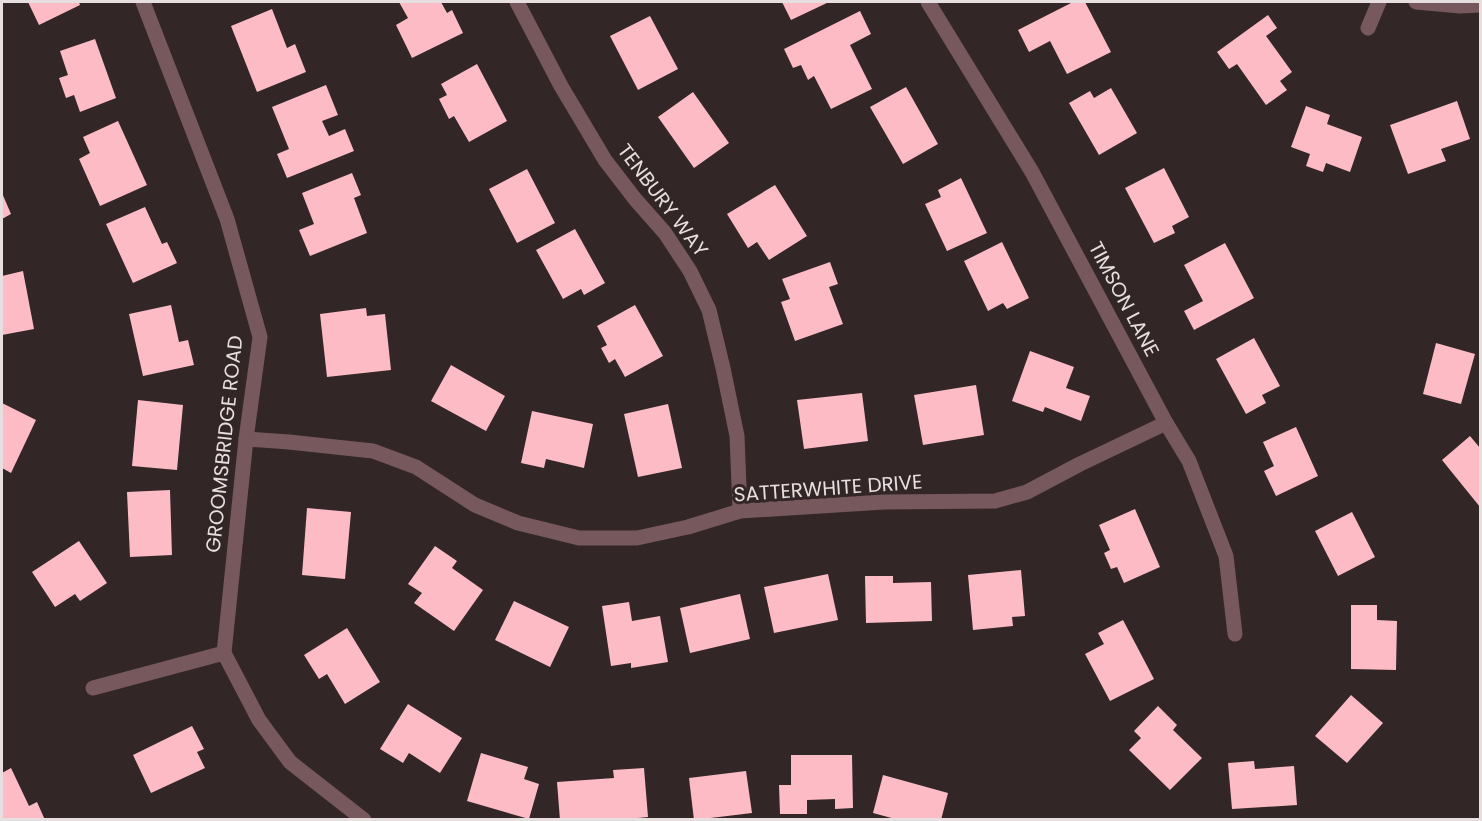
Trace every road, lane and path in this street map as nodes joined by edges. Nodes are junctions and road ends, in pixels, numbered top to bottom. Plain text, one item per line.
1 (143, 2) edge
2 (517, 2) edge
3 (928, 2) edge
4 (1379, 2) edge
5 (1416, 2) edge
6 (1480, 5) edge
7 (1368, 28) dead end
8 (1166, 423) junction
9 (246, 439) junction
10 (740, 511) junction
11 (1235, 634) dead end
12 (224, 653) junction
13 (93, 688) dead end
14 (364, 819) edge

1 - 9 street, GROOMSBRIDGE ROAD
2 - 10 street, TENBURY WAY
3 - 8 street, TIMSON LANE
4 - 7 street
5 - 6 street
8 - 10 street, SATTERWHITE DRIVE
8 - 11 street, TIMSON LANE
9 - 10 street, SATTERWHITE DRIVE
9 - 12 street, GROOMSBRIDGE ROAD
12 - 13 street
12 - 14 street

